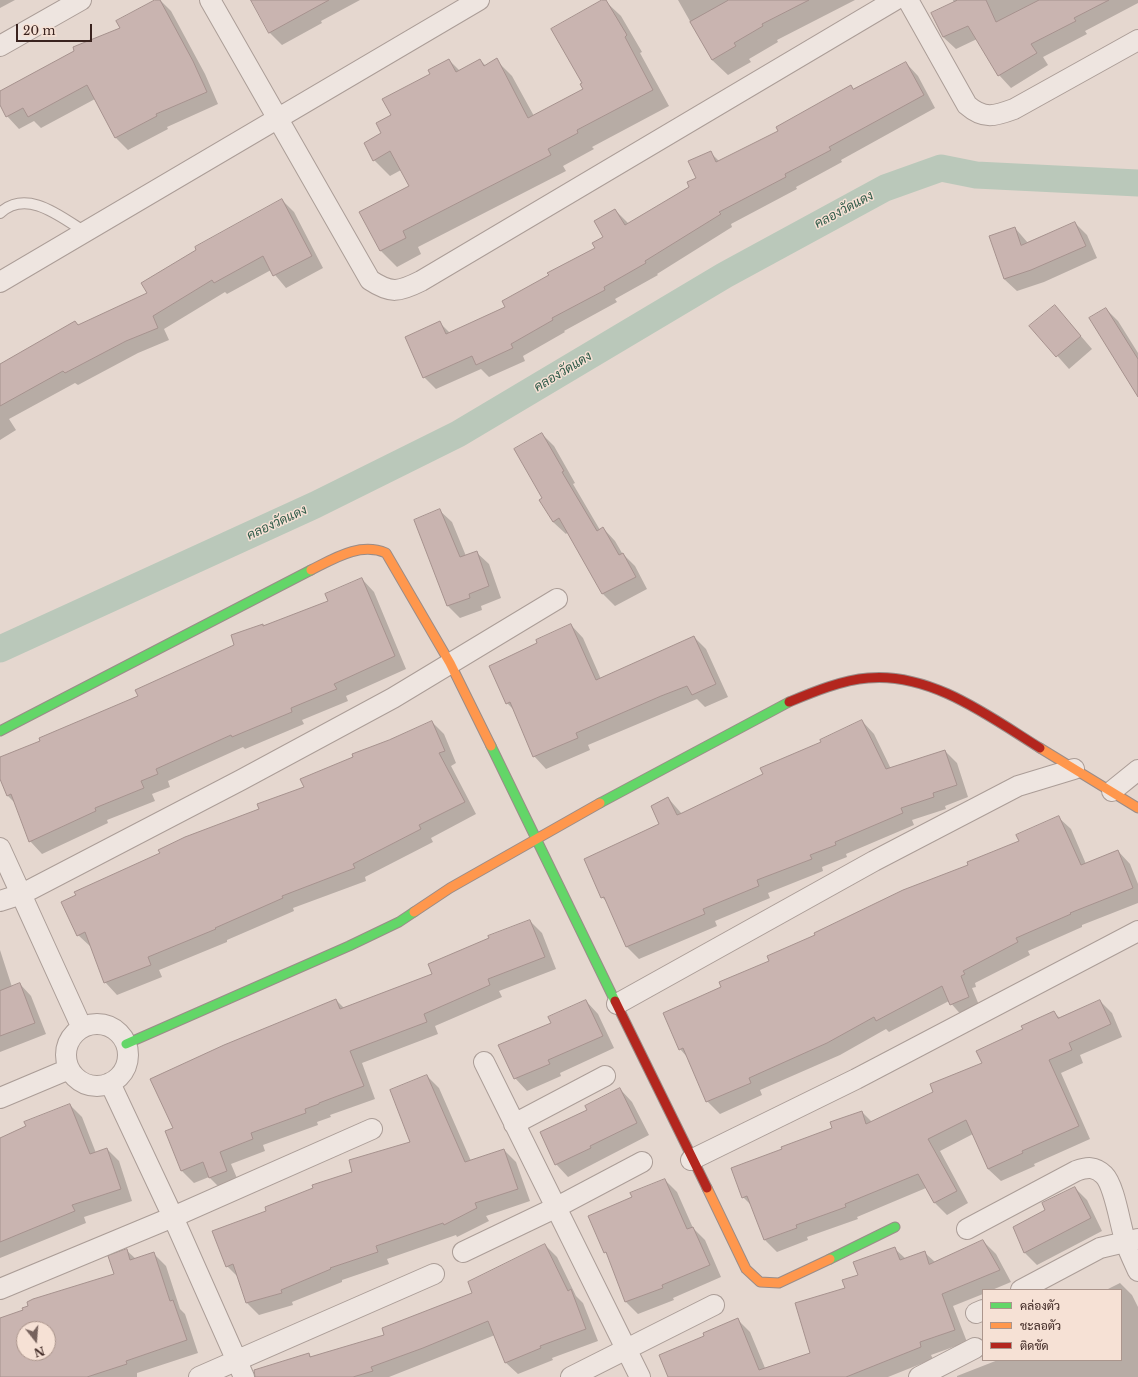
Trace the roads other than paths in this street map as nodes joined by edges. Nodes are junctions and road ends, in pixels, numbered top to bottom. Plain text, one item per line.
1 (82, 0) edge
2 (210, 0) edge
3 (479, 0) edge
4 (895, 0) edge
5 (908, 0) edge
6 (1138, 40) edge
7 (0, 46) edge
8 (278, 120) junction
9 (0, 214) edge
10 (85, 232) junction
11 (0, 282) edge
12 (557, 599) dead end
13 (450, 663) junction
14 (0, 731) edge
15 (1074, 768) junction
16 (1138, 770) edge
17 (1112, 791) junction
18 (1138, 808) edge
19 (536, 838) junction
20 (0, 848) edge
21 (22, 894) junction
22 (0, 902) edge
23 (1138, 931) edge
24 (617, 1004) junction
25 (82, 1028) junction
26 (126, 1044) junction
27 (484, 1062) dead end
28 (70, 1069) junction
29 (605, 1076) dead end
30 (110, 1083) junction
31 (0, 1098) edge
32 (514, 1124) junction
33 (372, 1130) dead end
34 (692, 1160) junction
35 (642, 1162) dead end
36 (557, 1207) junction
37 (173, 1217) junction
38 (895, 1227) dead end
39 (967, 1229) dead end
40 (1132, 1240) edge
41 (463, 1252) dead end
42 (1138, 1271) edge
43 (434, 1274) dead end
44 (0, 1289) edge
45 (1023, 1289) edge
46 (714, 1305) dead end
47 (975, 1348) dead end
48 (626, 1349) junction
49 (241, 1369) edge
50 (199, 1377) edge
51 (571, 1377) edge
52 (640, 1377) edge
53 (919, 1377) edge

1 - 7 street
2 - 8 street
3 - 8 street
4 - 8 street
5 - 6 street
8 - 10 street
9 - 10 lane
10 - 11 street
12 - 13 street
13 - 14 street
13 - 19 street
13 - 21 street
15 - 17 street
15 - 19 street
15 - 24 street
16 - 17 street
17 - 18 street
19 - 24 street
19 - 26 street
20 - 21 street
21 - 22 street
21 - 25 street
23 - 34 street
24 - 34 street
25 - 26 street
25 - 28 street
26 - 30 street
27 - 32 street
28 - 30 street
28 - 31 street
29 - 32 street
30 - 37 street
32 - 36 street
33 - 37 street
34 - 38 street
35 - 36 street
36 - 41 street
36 - 48 street
37 - 44 street
37 - 49 street
39 - 40 street
40 - 42 street
40 - 45 street
43 - 49 street
46 - 48 street
47 - 53 street
48 - 51 street
48 - 52 street
49 - 50 street

